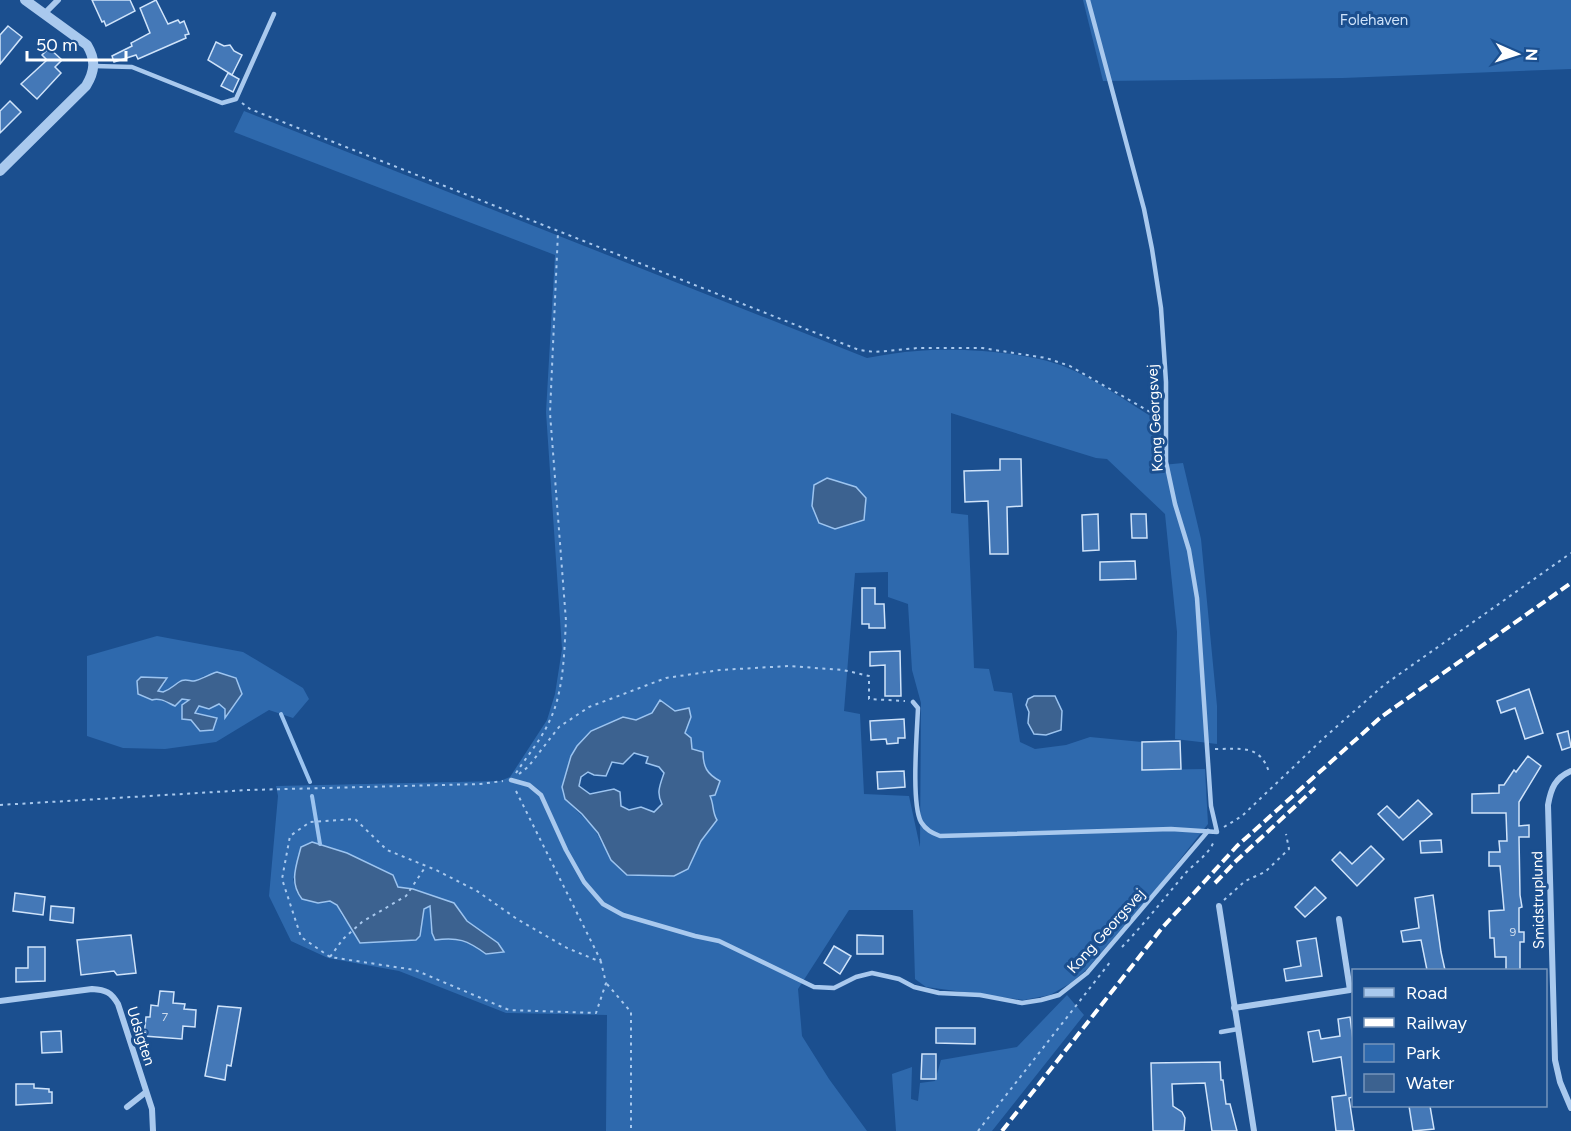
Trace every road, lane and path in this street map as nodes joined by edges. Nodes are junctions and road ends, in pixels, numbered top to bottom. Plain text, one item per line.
1 (25, 0) edge
2 (58, 0) edge
3 (1088, 0) edge
4 (44, 14) junction
5 (274, 14) dead end
6 (94, 66) junction
7 (236, 99) junction
8 (0, 171) edge
9 (558, 232) junction
10 (1166, 424) junction
11 (1571, 553) edge
12 (913, 702) joint
13 (1208, 749) junction
14 (1571, 771) edge
15 (1269, 772) dead end
16 (511, 780) junction
17 (0, 805) edge
18 (1208, 831) junction
19 (1216, 832) junction
20 (1286, 834) dead end
21 (426, 866) junction
22 (1219, 906) joint
23 (1339, 919) dead end
24 (332, 955) junction
25 (601, 962) junction
26 (606, 983) junction
27 (0, 1001) edge
28 (1234, 1008) junction
29 (1238, 1029) junction
30 (1221, 1032) dead end
31 (146, 1092) junction
32 (127, 1107) dead end
33 (1571, 1108) edge
34 (153, 1131) edge
35 (631, 1131) edge
36 (978, 1131) edge
37 (1254, 1131) edge

1 - 4 street
2 - 4 street
3 - 10 lane, Kong Georgsvej
4 - 6 street
5 - 7 lane
6 - 7 lane
6 - 8 street
7 - 9 path
9 - 10 path
9 - 16 path
10 - 13 lane, Kong Georgsvej
11 - 19 path
12 - 16 path
12 - 18 lane
13 - 15 path
13 - 19 lane, Kong Georgsvej
14 - 33 street, Smidstruplund
16 - 17 path
16 - 18 lane, Kong Georgsvej
16 - 25 path
18 - 19 lane
19 - 36 path
20 - 22 path
21 - 24 path
21 - 24 path
21 - 25 path
22 - 28 street
23 - 28 street
24 - 26 path
25 - 26 path
26 - 35 path
27 - 31 street, Udsigten
28 - 29 street
29 - 30 lane
29 - 37 street
31 - 32 street
31 - 34 street, Udsigten

